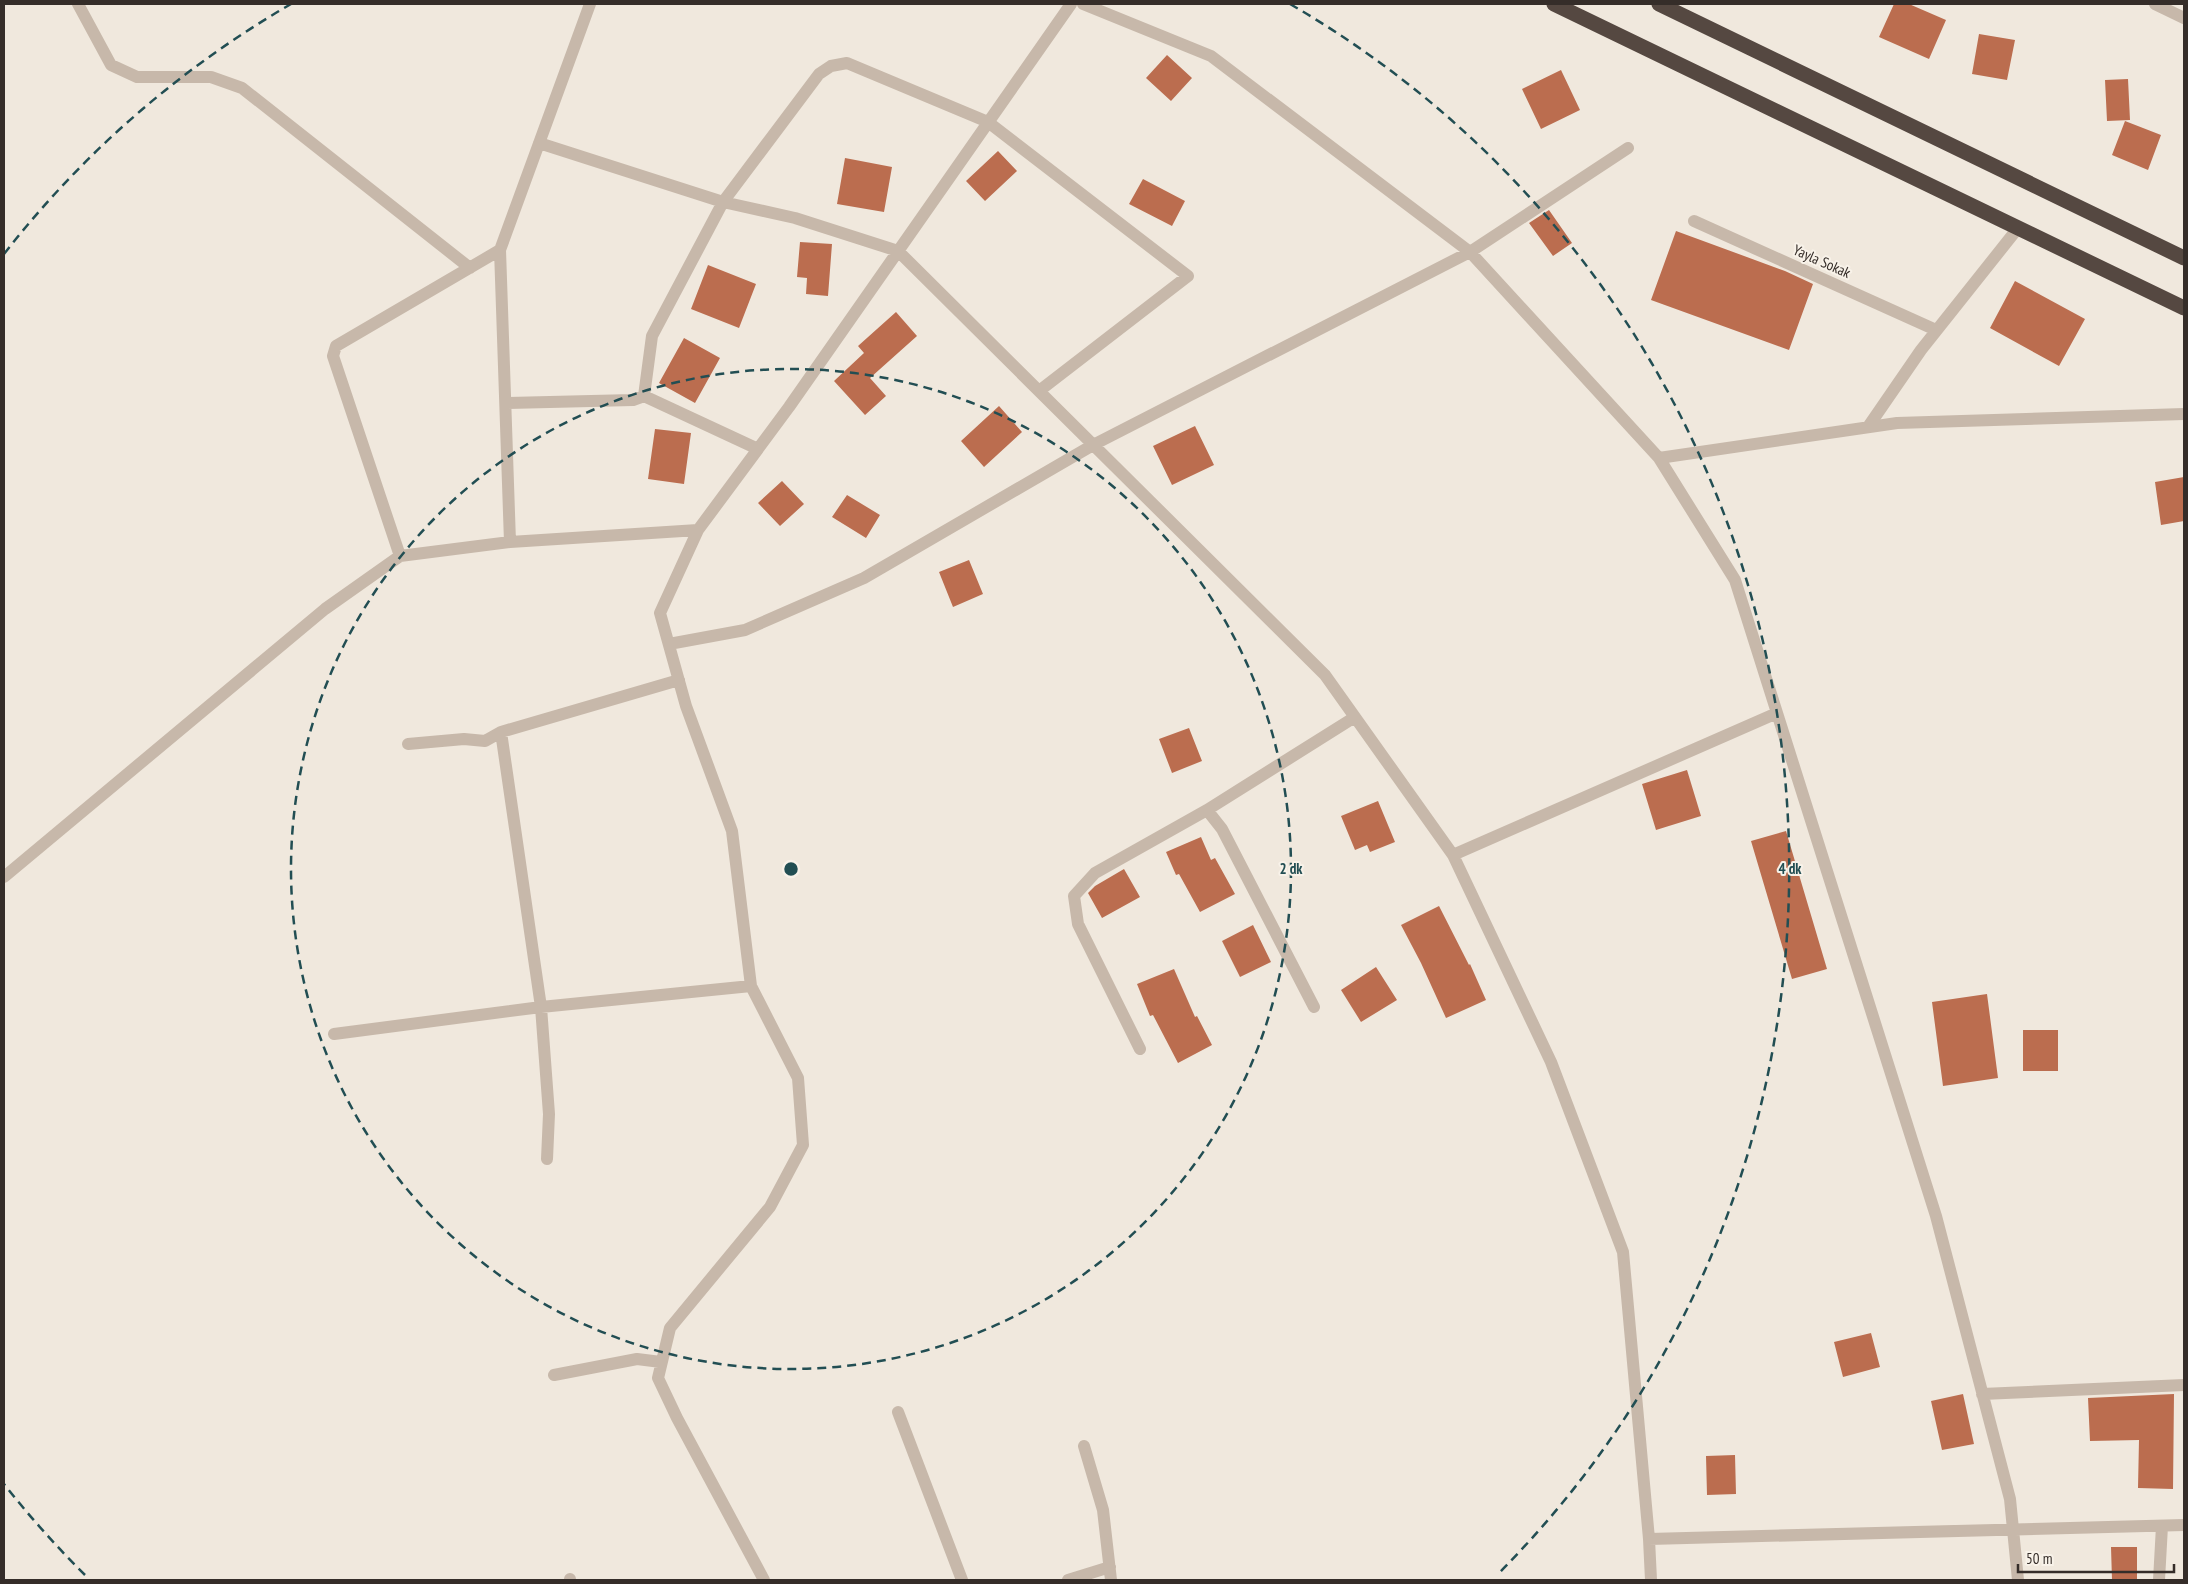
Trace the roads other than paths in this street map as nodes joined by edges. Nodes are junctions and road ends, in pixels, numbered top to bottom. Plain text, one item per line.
1 (78, 4) edge
2 (590, 4) edge
3 (1071, 4) edge
4 (1083, 4) edge
5 (1554, 4) edge
6 (1658, 4) edge
7 (2155, 4) edge
8 (2184, 18) edge
9 (988, 122) junction
10 (539, 143) junction
11 (1628, 148) dead end
12 (723, 202) junction
13 (1694, 221) dead end
14 (2018, 228) junction
15 (500, 250) junction
16 (898, 251) junction
17 (1470, 252) junction
18 (2184, 258) edge
19 (470, 268) junction
20 (2184, 308) edge
21 (1936, 330) junction
22 (1039, 391) junction
23 (644, 396) junction
24 (506, 403) junction
25 (2184, 414) edge
26 (1868, 428) junction
27 (1093, 445) junction
28 (758, 449) junction
29 (1659, 458) junction
30 (698, 530) junction
31 (510, 542) junction
32 (400, 556) junction
33 (669, 644) junction
34 (679, 680) junction
35 (1777, 712) junction
36 (1356, 717) junction
37 (500, 732) junction
38 (408, 744) dead end
39 (1207, 810) junction
40 (1454, 855) junction
41 (4, 876) edge
42 (751, 986) junction
43 (541, 1007) junction
44 (1314, 1007) dead end
45 (334, 1034) dead end
46 (1140, 1049) dead end
47 (547, 1159) dead end
48 (661, 1362) junction
49 (554, 1374) dead end
50 (2184, 1385) edge
51 (1982, 1394) junction
52 (898, 1412) dead end
53 (1084, 1446) dead end
54 (2184, 1525) edge
55 (2162, 1526) junction
56 (2013, 1531) junction
57 (1649, 1539) junction
58 (1110, 1567) junction
59 (764, 1580) edge
60 (962, 1580) edge
61 (1068, 1580) edge
62 (1111, 1580) edge
63 (1651, 1580) edge
64 (2018, 1580) edge
65 (2159, 1580) edge

1 - 19 street
2 - 10 street
3 - 9 street
4 - 17 street
5 - 14 highway
6 - 18 highway
7 - 8 street
9 - 12 street
9 - 16 street
9 - 22 street
10 - 12 street
10 - 15 street
11 - 17 street
12 - 16 street
12 - 23 street
13 - 21 street, Yayla Sokak
14 - 20 highway
14 - 21 street
15 - 19 street
15 - 24 street
16 - 22 street
16 - 28 street
17 - 27 street
17 - 29 street
19 - 32 street
21 - 26 street
22 - 27 street
23 - 24 street
23 - 28 street
24 - 31 street
25 - 26 street
26 - 29 street
27 - 33 street
27 - 36 street
28 - 30 street
29 - 35 street
30 - 31 street
30 - 33 street
31 - 32 street
32 - 41 street
33 - 34 street
34 - 37 street
34 - 42 street
35 - 40 street
35 - 51 street
36 - 39 street
36 - 40 street
37 - 38 street
37 - 43 street
39 - 44 street
39 - 46 street
40 - 57 street
42 - 43 street
42 - 48 street
43 - 45 street
43 - 47 street
48 - 49 street
48 - 59 street
50 - 51 street
51 - 56 street
52 - 60 street
53 - 58 street
54 - 55 street
55 - 56 street
55 - 65 street
56 - 57 street
56 - 64 street
57 - 63 street
58 - 61 street
58 - 62 street

